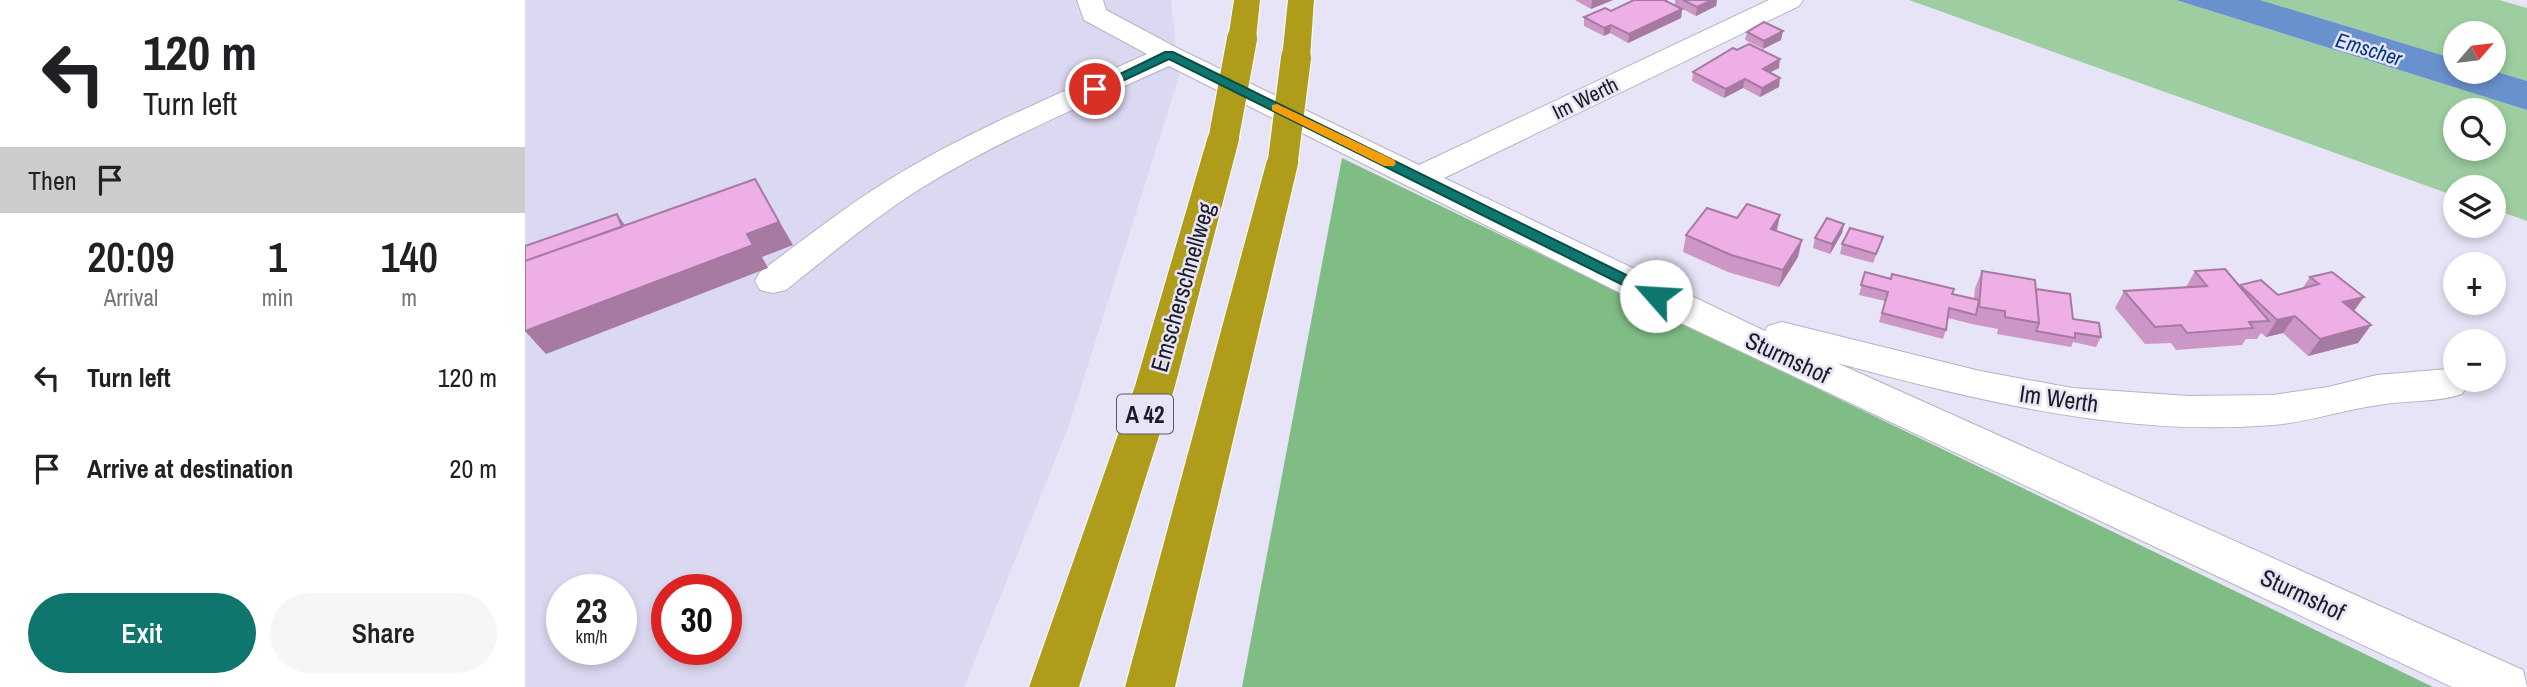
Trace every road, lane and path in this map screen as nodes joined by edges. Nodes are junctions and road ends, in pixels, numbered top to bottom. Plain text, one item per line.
1 (1247, 0) edge
2 (1301, 0) edge
3 (1790, 0) edge
4 (1083, 5) edge
5 (1169, 55) junction
6 (1418, 178) junction
7 (773, 281) dead end
8 (1679, 307) junction
9 (2443, 384) edge
10 (1054, 687) edge
11 (1150, 687) edge
12 (2505, 687) edge

1 - 10 highway, Emscherschnellweg / A 42, bridge
2 - 11 highway, bridge
3 - 6 street, Im Werth
4 - 5 street, Sturmshof
5 - 6 street, Sturmshof
5 - 7 street
6 - 8 street, Sturmshof
8 - 9 street, Im Werth
8 - 12 street, Sturmshof

